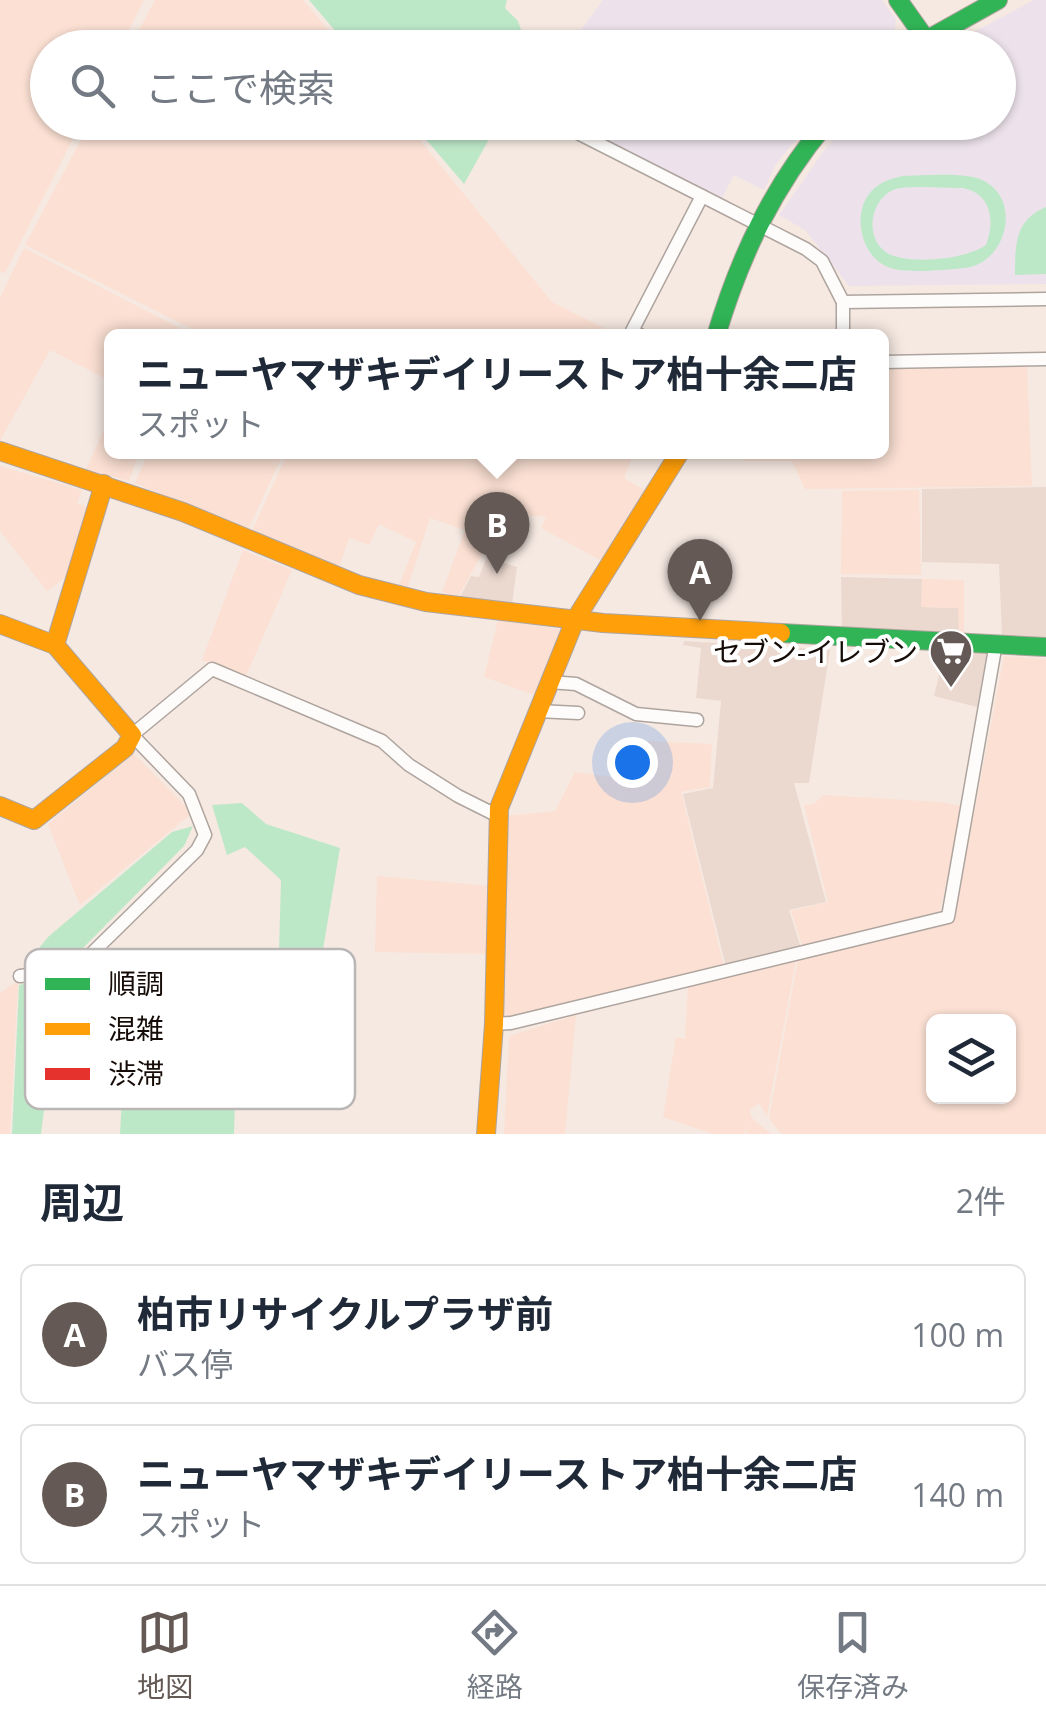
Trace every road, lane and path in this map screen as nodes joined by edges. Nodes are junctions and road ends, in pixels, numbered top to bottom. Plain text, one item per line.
1 (898, 0) edge
2 (998, 0) edge
3 (912, 30) edge
4 (942, 30) edge
5 (592, 140) edge
6 (813, 140) edge
7 (702, 196) junction
8 (755, 224) junction
9 (1046, 299) edge
10 (843, 302) junction
11 (633, 329) edge
12 (718, 329) edge
13 (843, 329) edge
14 (1046, 359) edge
15 (889, 362) edge
16 (0, 451) edge
17 (676, 459) edge
18 (104, 484) junction
19 (575, 620) junction
20 (0, 624) edge
21 (996, 643) junction
22 (55, 645) junction
23 (1046, 647) edge
24 (550, 682) junction
25 (538, 712) junction
26 (578, 713) dead end
27 (697, 720) dead end
28 (132, 736) junction
29 (0, 806) edge
30 (498, 816) junction
31 (96, 949) edge
32 (25, 975) edge
33 (20, 976) dead end
34 (494, 1024) junction
35 (486, 1134) edge

1 - 3 street
2 - 4 street
5 - 7 street
6 - 8 street
7 - 8 street
7 - 11 street
8 - 10 street
8 - 12 street
9 - 10 street
10 - 13 street
14 - 15 street
16 - 18 street
17 - 19 street
18 - 19 street
18 - 22 street
19 - 21 street
19 - 24 street
20 - 22 street
21 - 23 street
21 - 34 street
22 - 28 street
24 - 25 street
24 - 27 street
25 - 26 street
25 - 30 street
28 - 29 street
28 - 30 street
28 - 31 street
30 - 34 street
32 - 33 street
34 - 35 street

